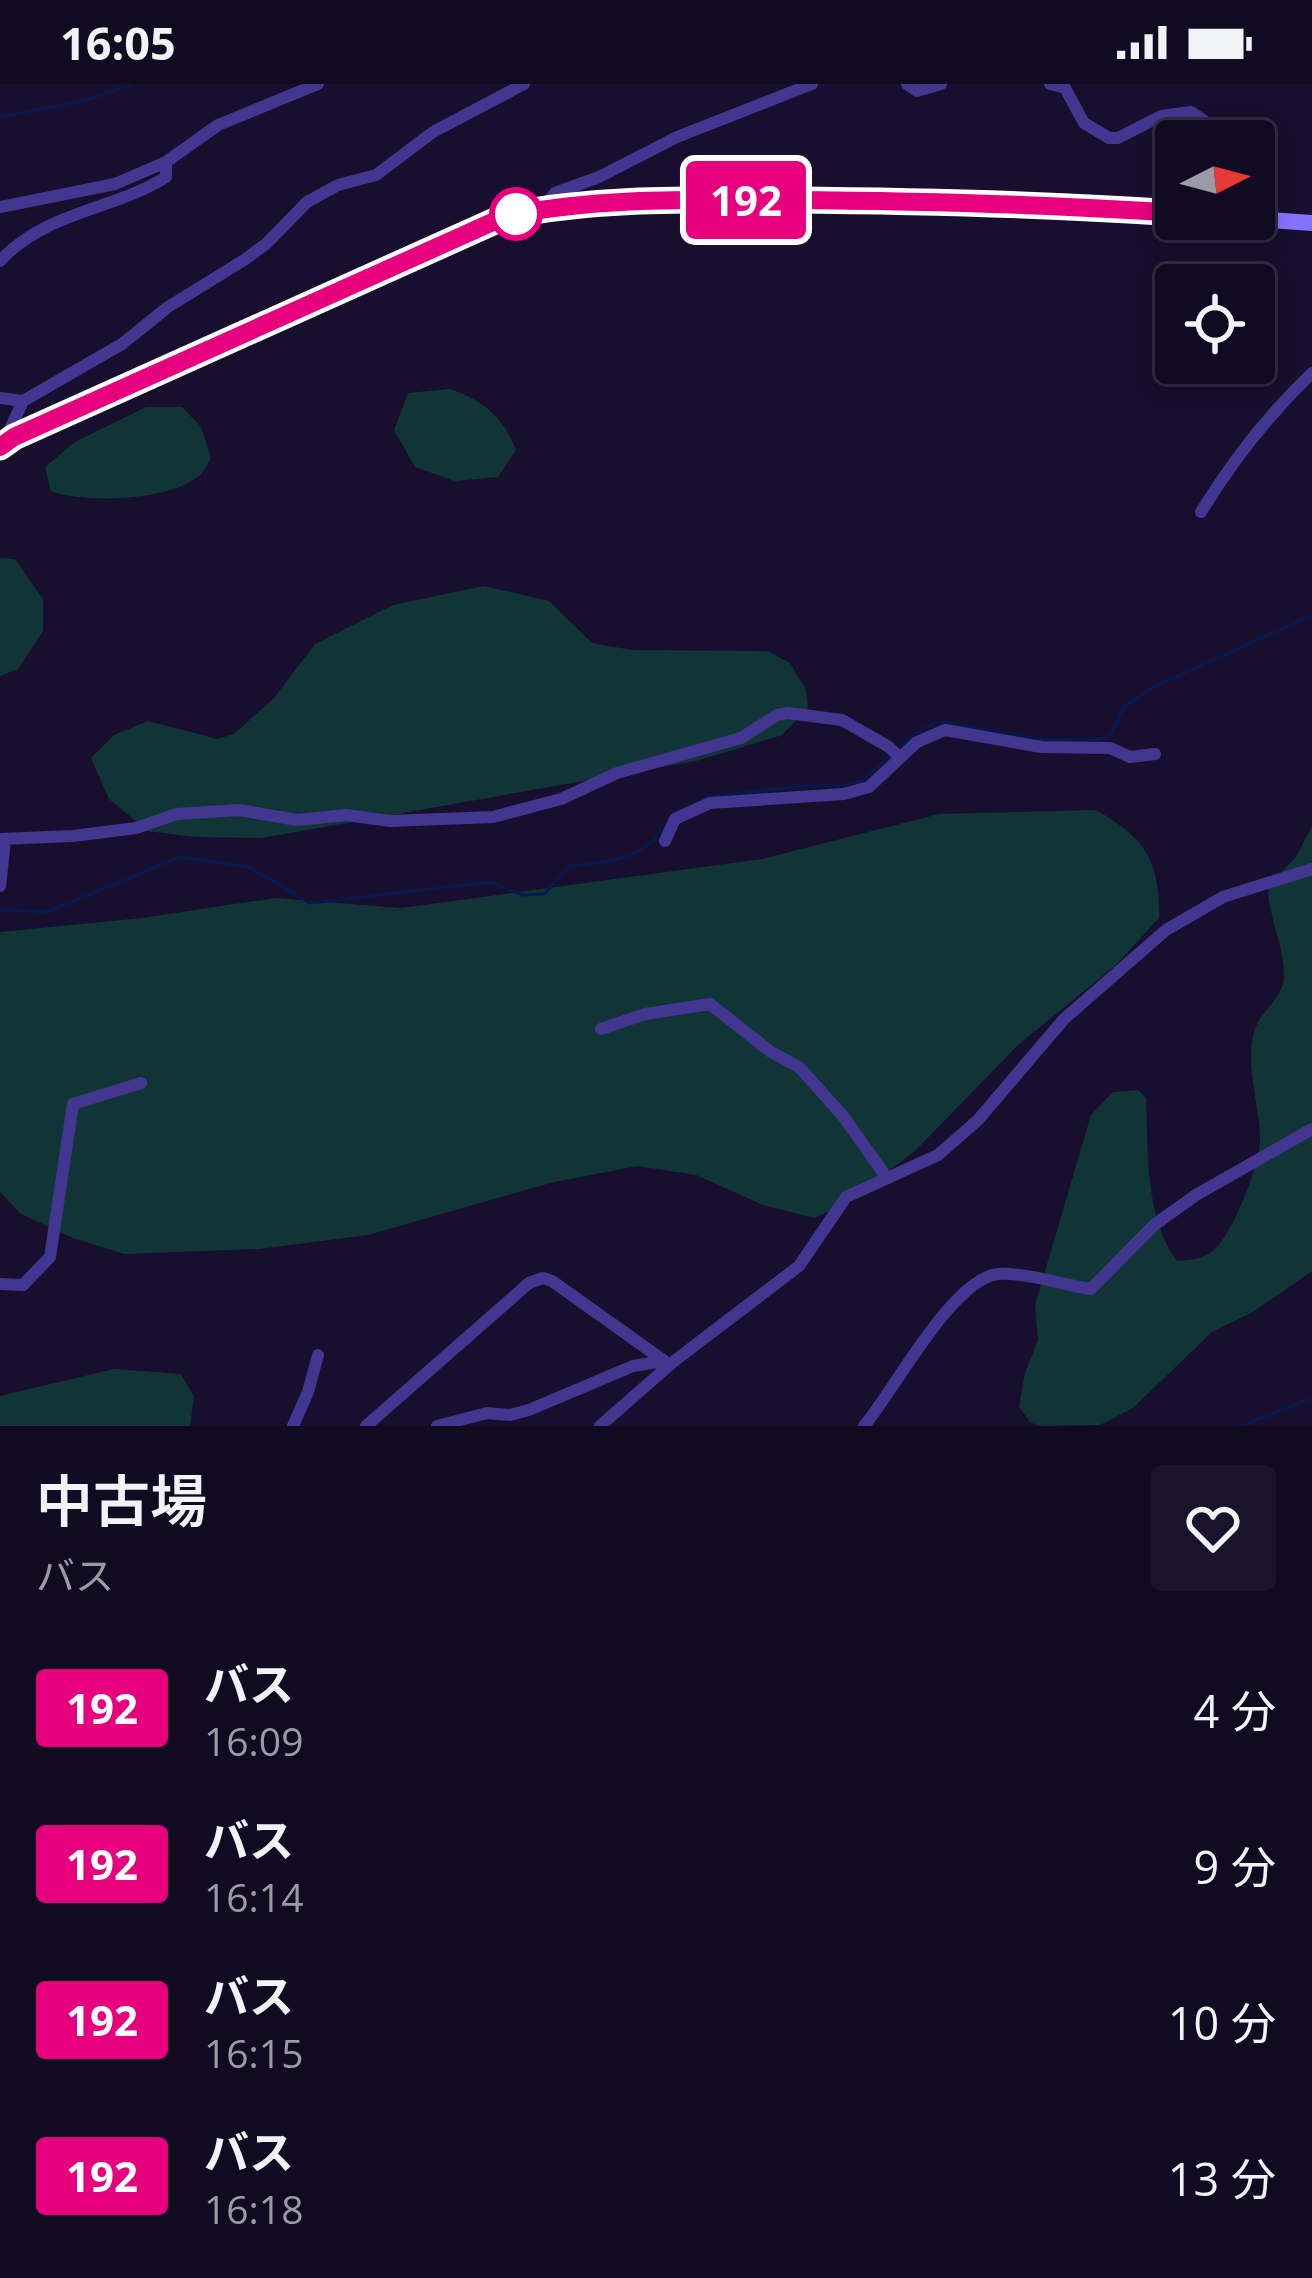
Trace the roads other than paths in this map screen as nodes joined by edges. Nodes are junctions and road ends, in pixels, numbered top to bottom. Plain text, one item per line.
1 (318, 84) edge
2 (524, 84) edge
3 (812, 84) edge
4 (907, 84) edge
5 (941, 84) edge
6 (1050, 84) edge
7 (1203, 120) edge
8 (166, 162) junction
9 (0, 207) edge
10 (543, 208) junction
11 (1155, 212) edge
12 (1275, 220) edge
13 (1312, 223) edge
14 (0, 261) edge
15 (1312, 373) edge
16 (0, 398) edge
17 (23, 401) junction
18 (7, 442) edge
19 (1201, 512) dead end
20 (895, 753) junction
21 (1155, 754) dead end
22 (2, 840) edge
23 (665, 841) dead end
24 (1312, 868) edge
25 (0, 886) edge
26 (601, 1029) dead end
27 (141, 1083) dead end
28 (1312, 1129) edge
29 (887, 1178) junction
30 (0, 1284) edge
31 (319, 1355) dead end
32 (667, 1363) junction
33 (292, 1426) edge
34 (366, 1426) edge
35 (437, 1426) edge
36 (600, 1426) edge
37 (864, 1426) edge

1 - 8 street
2 - 17 street
3 - 10 street
4 - 5 street
6 - 7 street
8 - 9 street
8 - 14 street
10 - 11 main road
10 - 18 main road
12 - 13 main road
15 - 19 street
16 - 17 street
17 - 18 street
20 - 21 street
20 - 22 street
20 - 23 street
22 - 25 street
24 - 29 street
26 - 29 street
27 - 30 street
28 - 37 street
29 - 32 street
31 - 33 street
32 - 34 street
32 - 35 street
32 - 36 street

